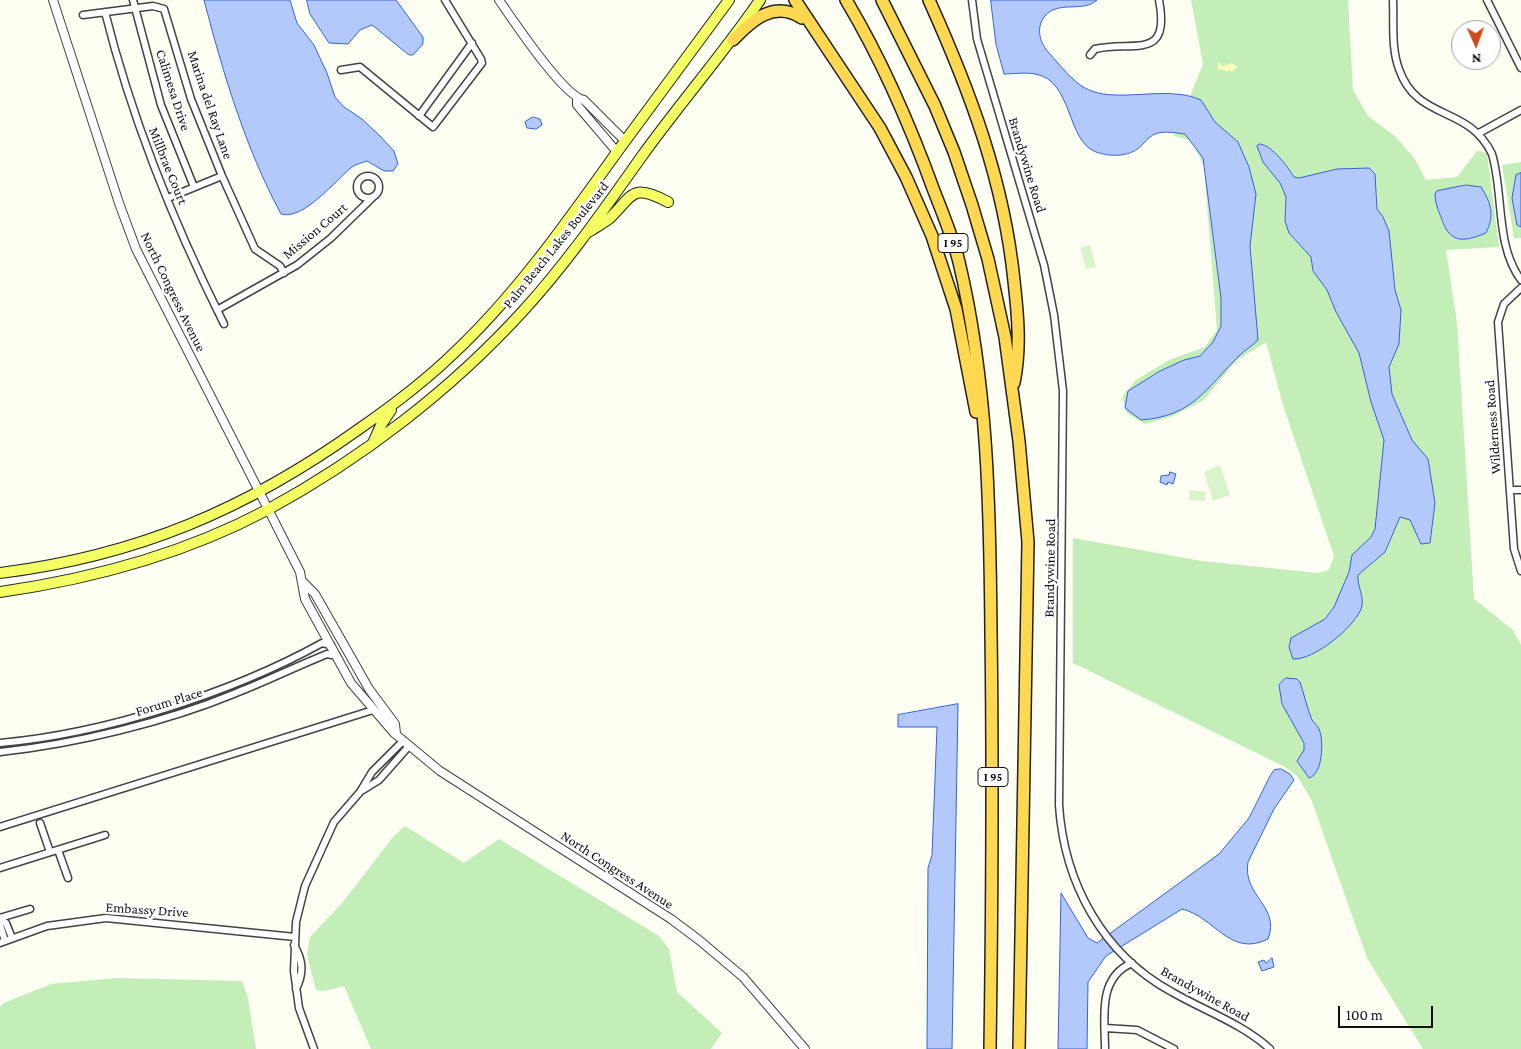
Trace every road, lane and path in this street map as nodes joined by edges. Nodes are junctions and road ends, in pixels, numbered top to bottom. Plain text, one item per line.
1 (53, 0) edge
2 (444, 0) edge
3 (499, 0) edge
4 (729, 0) edge
5 (760, 0) edge
6 (795, 0) edge
7 (846, 0) edge
8 (882, 0) edge
9 (929, 0) edge
10 (972, 0) edge
11 (1159, 0) edge
12 (1393, 0) edge
13 (1487, 0) edge
14 (134, 4) edge
15 (105, 12) junction
16 (83, 15) dead end
17 (815, 29) junction
18 (733, 40) junction
19 (472, 43) junction
20 (1090, 55) dead end
21 (1521, 68) edge
22 (341, 70) dead end
23 (577, 99) junction
24 (1521, 110) edge
25 (419, 116) junction
26 (1479, 133) junction
27 (625, 141) junction
28 (617, 152) junction
29 (222, 176) junction
30 (194, 187) junction
31 (373, 197) dead end
32 (168, 198) junction
33 (668, 202) dead end
34 (585, 234) junction
35 (284, 272) junction
36 (1521, 280) edge
37 (1521, 288) edge
38 (217, 310) junction
39 (224, 324) dead end
40 (1012, 394) junction
41 (399, 400) junction
42 (374, 441) junction
43 (1510, 490) junction
44 (1521, 490) edge
45 (259, 492) junction
46 (990, 505) junction
47 (268, 509) junction
48 (1521, 571) edge
49 (0, 573) edge
50 (303, 582) junction
51 (0, 592) edge
52 (331, 645) junction
53 (348, 653) junction
54 (337, 656) junction
55 (373, 710) junction
56 (396, 734) junction
57 (0, 743) edge
58 (406, 743) junction
59 (0, 752) edge
60 (360, 792) junction
61 (40, 823) dead end
62 (0, 827) edge
63 (105, 835) dead end
64 (58, 850) junction
65 (50, 852) junction
66 (0, 868) edge
67 (68, 878) dead end
68 (30, 909) dead end
69 (0, 919) edge
70 (0, 924) edge
71 (4, 941) edge
72 (294, 941) junction
73 (1132, 963) junction
74 (296, 990) junction
75 (1105, 1028) junction
76 (314, 1049) edge
77 (805, 1049) edge
78 (990, 1049) edge
79 (1019, 1049) edge
80 (1105, 1049) edge
81 (1174, 1049) edge
82 (1270, 1049) edge

1 - 45 street, North Congress Avenue
2 - 19 street
3 - 23 street
4 - 27 main road, Palm Beach Lakes Boulevard
5 - 18 main road, Palm Beach Lakes Boulevard
6 - 17 highway
7 - 46 highway, I 95
8 - 40 highway, I 95
9 - 40 highway
10 - 73 street, Brandywine Road
11 - 20 street
12 - 26 street
13 - 21 street
14 - 15 street, Marina del Ray Lane
14 - 29 street, Marina del Ray Lane
14 - 30 street, Calimesa Drive
15 - 16 street, Marina del Ray Lane
15 - 32 street, Millbrae Court
17 - 18 highway
17 - 46 highway
18 - 34 main road, Palm Beach Lakes Boulevard
19 - 25 street
19 - 25 street
22 - 25 street
23 - 27 street
23 - 28 street
24 - 26 street
26 - 36 street
27 - 28 main road, Palm Beach Lakes Boulevard
28 - 41 main road, Palm Beach Lakes Boulevard
29 - 30 street
29 - 35 street, Marina del Ray Lane
30 - 32 street
31 - 35 street, Mission Court
32 - 38 street, Millbrae Court
33 - 34 main road
34 - 42 main road, Palm Beach Lakes Boulevard
35 - 38 street, Mission Court
37 - 43 street, Wilderness Road
38 - 39 street, Millbrae Court
40 - 79 highway, I 95
41 - 42 main road
41 - 45 main road, Palm Beach Lakes Boulevard
42 - 47 main road, Palm Beach Lakes Boulevard
43 - 44 street
43 - 48 street, Wilderness Road
45 - 47 street, North Congress Avenue
45 - 49 main road, Palm Beach Lakes Boulevard
46 - 78 highway, I 95
47 - 50 street, North Congress Avenue
47 - 51 main road, Palm Beach Lakes Boulevard
50 - 52 street, North Congress Avenue
50 - 53 street, North Congress Avenue
52 - 53 street
52 - 54 street, North Congress Avenue
52 - 57 street, Forum Place
53 - 56 street, North Congress Avenue
54 - 55 street, North Congress Avenue
54 - 59 street, Forum Place
55 - 56 street, North Congress Avenue
55 - 62 street
56 - 58 street, North Congress Avenue
58 - 60 street
58 - 60 street
58 - 77 street, North Congress Avenue
60 - 72 street
61 - 65 street
63 - 64 street
64 - 65 street
64 - 67 street
65 - 66 street
68 - 69 street
69 - 71 street
70 - 71 street
71 - 72 street, Embassy Drive
72 - 74 street
72 - 74 street
73 - 75 street
73 - 82 street, Brandywine Road
74 - 76 street
75 - 80 street
75 - 81 street

